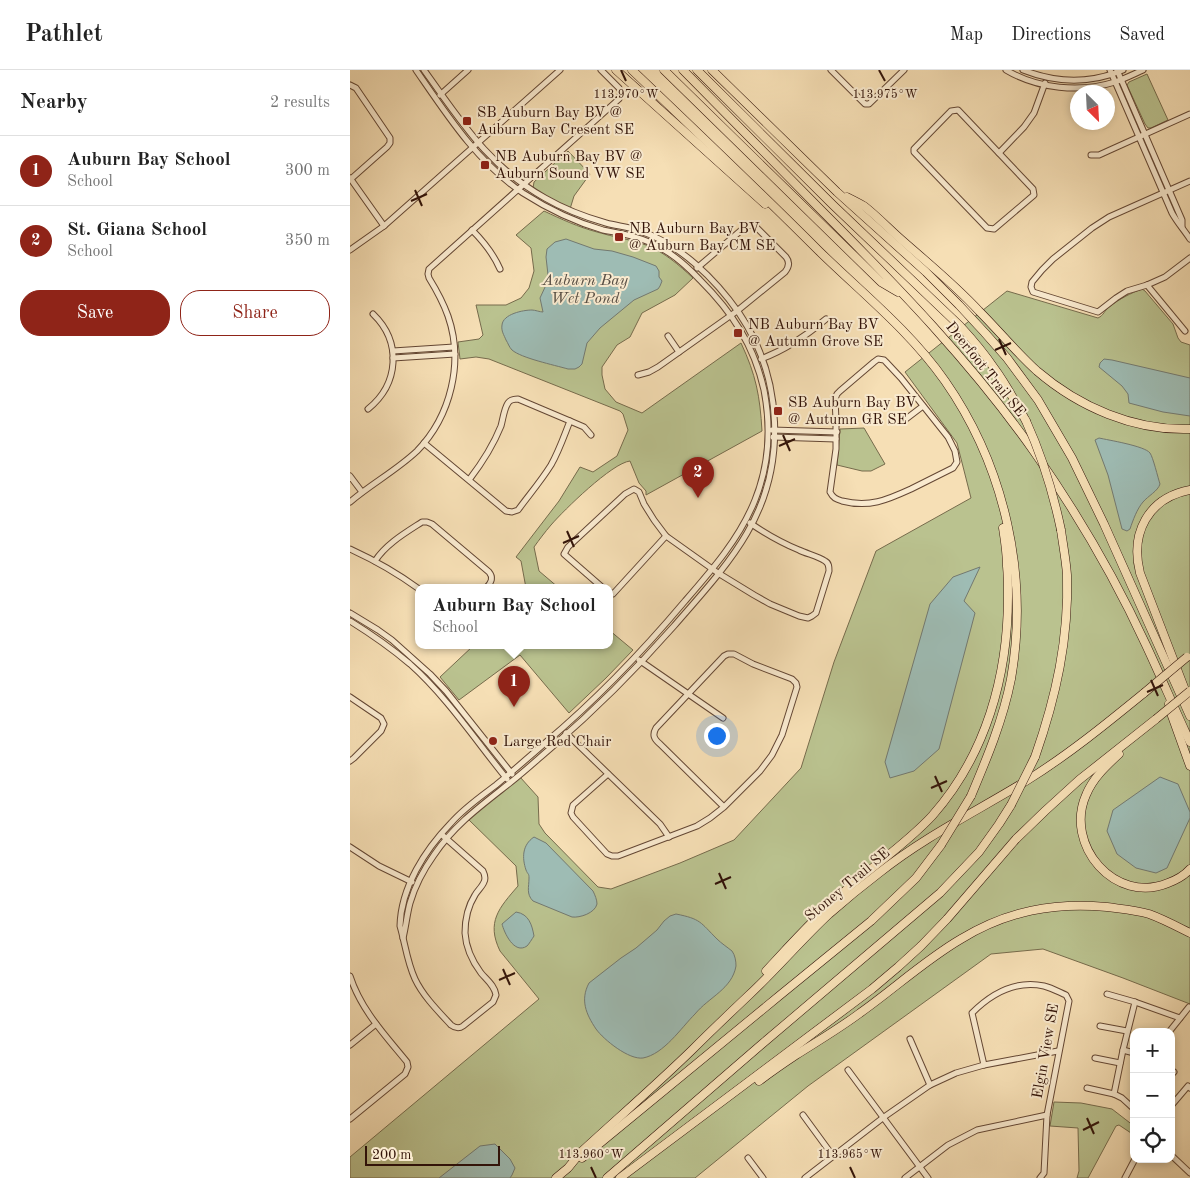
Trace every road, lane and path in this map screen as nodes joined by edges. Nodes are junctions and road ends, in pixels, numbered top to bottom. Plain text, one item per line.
1 (416, 70) edge
2 (424, 70) edge
3 (468, 70) edge
4 (560, 70) edge
5 (601, 70) edge
6 (616, 70) edge
7 (632, 70) edge
8 (664, 70) edge
9 (683, 70) edge
10 (697, 70) edge
11 (712, 70) edge
12 (831, 70) edge
13 (904, 70) edge
14 (1006, 70) edge
15 (1023, 70) edge
16 (1143, 70) edge
17 (1119, 71) edge
18 (1110, 72) edge
19 (1046, 78) junction
20 (1121, 80) junction
21 (1114, 82) junction
22 (350, 84) edge
23 (1044, 85) junction
24 (441, 94) junction
25 (436, 98) junction
26 (1190, 114) edge
27 (1145, 135) junction
28 (1139, 138) junction
29 (478, 143) junction
30 (472, 148) junction
31 (999, 153) junction
32 (1091, 155) dead end
33 (350, 179) edge
34 (1190, 181) edge
35 (523, 184) junction
36 (518, 189) junction
37 (1169, 190) junction
38 (837, 192) junction
39 (1163, 193) junction
40 (384, 226) junction
41 (1182, 227) junction
42 (472, 230) junction
43 (807, 239) junction
44 (1190, 239) edge
45 (350, 250) edge
46 (1190, 258) edge
47 (698, 267) junction
48 (500, 269) dead end
49 (692, 272) junction
50 (1147, 285) junction
51 (906, 297) junction
52 (737, 311) junction
53 (374, 314) dead end
54 (732, 315) junction
55 (826, 319) dead end
56 (1185, 331) dead end
57 (668, 336) dead end
58 (454, 347) junction
59 (392, 351) junction
60 (679, 352) junction
61 (454, 354) junction
62 (393, 358) junction
63 (762, 358) junction
64 (756, 361) junction
65 (638, 375) dead end
66 (923, 406) junction
67 (368, 409) dead end
68 (570, 420) junction
69 (902, 422) dead end
70 (1190, 429) edge
71 (768, 430) junction
72 (775, 430) junction
73 (837, 432) junction
74 (591, 435) dead end
75 (768, 437) junction
76 (775, 437) junction
77 (836, 439) junction
78 (424, 443) junction
79 (350, 476) edge
80 (469, 480) junction
81 (1190, 490) edge
82 (362, 492) junction
83 (1000, 499) junction
84 (350, 502) edge
85 (746, 520) junction
86 (752, 524) junction
87 (666, 536) junction
88 (350, 549) edge
89 (375, 561) junction
90 (712, 569) junction
91 (718, 573) junction
92 (489, 584) edge
93 (598, 584) edge
94 (415, 586) edge
95 (613, 594) edge
96 (350, 613) edge
97 (350, 622) edge
98 (1189, 656) edge
99 (635, 657) junction
100 (641, 661) junction
101 (1165, 687) junction
102 (1190, 691) edge
103 (689, 694) junction
104 (350, 697) edge
105 (1190, 703) edge
106 (1190, 716) edge
107 (723, 718) dead end
108 (1155, 720) junction
109 (562, 729) junction
110 (567, 734) junction
111 (1190, 742) edge
112 (350, 761) edge
113 (1190, 766) edge
114 (511, 773) junction
115 (608, 774) junction
116 (505, 777) junction
117 (515, 778) junction
118 (510, 783) junction
119 (724, 807) junction
120 (441, 834) junction
121 (669, 837) junction
122 (446, 838) junction
123 (350, 847) edge
124 (1190, 869) edge
125 (411, 881) junction
126 (418, 884) junction
127 (1190, 933) edge
128 (403, 938) junction
129 (350, 976) edge
130 (1107, 994) dead end
131 (1135, 1002) junction
132 (1189, 1007) edge
133 (735, 1008) junction
134 (1180, 1018) junction
135 (376, 1024) junction
136 (1100, 1026) dead end
137 (1171, 1028) edge
138 (1128, 1031) junction
139 (910, 1039) dead end
140 (350, 1045) edge
141 (1123, 1050) junction
142 (1058, 1051) junction
143 (1130, 1052) edge
144 (1095, 1058) dead end
145 (1120, 1062) junction
146 (984, 1065) junction
147 (848, 1070) dead end
148 (930, 1085) junction
149 (1189, 1086) edge
150 (1087, 1088) dead end
151 (1114, 1094) junction
152 (1175, 1102) edge
153 (1130, 1105) edge
154 (715, 1108) junction
155 (802, 1115) dead end
156 (1047, 1115) junction
157 (884, 1117) junction
158 (350, 1120) edge
159 (833, 1156) junction
160 (748, 1158) dead end
161 (1175, 1159) edge
162 (1133, 1163) edge
163 (919, 1167) junction
164 (568, 1168) junction
165 (1190, 1173) edge
166 (556, 1178) edge
167 (607, 1178) edge
168 (620, 1178) edge
169 (763, 1178) edge
170 (805, 1178) edge
171 (905, 1178) edge
172 (928, 1178) edge
173 (1040, 1178) edge
174 (1126, 1178) edge

1 - 25 street
2 - 24 street
3 - 24 street
4 - 29 street
5 - 35 street
6 - 43 highway
7 - 43 highway
8 - 51 highway
9 - 51 highway, Deerfoot Trail SE
10 - 167 highway, bridge
11 - 38 highway, Deerfoot Trail SE
12 - 13 street
14 - 23 street
15 - 19 street
16 - 20 street
17 - 18 street
17 - 20 street
18 - 19 street
18 - 21 street
19 - 23 street
20 - 21 street
20 - 27 street
21 - 23 street
21 - 28 street
22 - 33 street
23 - 31 street
24 - 25 street
24 - 29 street
25 - 30 street
26 - 27 street
27 - 28 street
27 - 37 street
28 - 32 street
28 - 39 street
29 - 30 street
29 - 35 street
30 - 36 street
30 - 40 street
31 - 31 street
33 - 40 street
34 - 37 street
35 - 36 street
35 - 47 street
36 - 42 street
36 - 49 street
37 - 39 street
37 - 41 street
38 - 70 highway
38 - 106 highway, Deerfoot Trail SE
39 - 41 street
39 - 50 street
40 - 45 street
41 - 44 street
42 - 48 street
42 - 58 street
43 - 83 highway
46 - 50 street
47 - 49 street
47 - 52 street
47 - 52 street
49 - 54 street
50 - 56 street
51 - 101 highway, Deerfoot Trail SE
52 - 54 street
52 - 63 street
53 - 59 street
54 - 60 street
54 - 64 street
55 - 63 street
57 - 60 street
58 - 59 street
58 - 61 street
59 - 62 street
60 - 65 street
61 - 62 street
61 - 78 street
62 - 67 street
63 - 64 street
63 - 72 street
64 - 71 street
66 - 69 street
66 - 73 street
66 - 77 street
68 - 74 street
68 - 80 street
68 - 80 street
71 - 72 street
71 - 75 street
72 - 73 street
72 - 76 street
73 - 77 street
75 - 76 street
75 - 85 street
76 - 77 street
76 - 86 street
78 - 80 street
78 - 82 street
79 - 82 street
81 - 105 highway
82 - 84 street
83 - 133 highway
83 - 164 highway, bridge
85 - 86 street
85 - 90 street
86 - 91 street
86 - 91 street
87 - 90 street
87 - 93 street
87 - 95 street
88 - 89 street
89 - 92 street
89 - 94 street
90 - 91 street
90 - 99 street
91 - 100 street
96 - 114 street
97 - 116 street
98 - 133 highway, Stoney Trail SE, bridge
99 - 100 street
99 - 109 street
100 - 103 street
100 - 110 street
101 - 111 highway, Deerfoot Trail SE
101 - 113 highway
102 - 108 highway, bridge
103 - 107 street
103 - 119 street
103 - 119 street
104 - 112 street
108 - 124 highway
108 - 154 highway
109 - 110 street
109 - 114 street
110 - 115 street
110 - 117 street
114 - 116 street
114 - 117 street
115 - 121 street
115 - 121 street
116 - 118 street
116 - 120 street
117 - 118 street
118 - 122 street
119 - 121 street
120 - 122 street
120 - 125 street
122 - 126 street
122 - 128 street
123 - 125 street
125 - 126 street
125 - 128 street
126 - 128 street
127 - 154 highway
129 - 135 street
130 - 131 street
131 - 134 street
131 - 138 street
132 - 134 street
133 - 164 highway, Stoney Trail SE
134 - 137 street
135 - 140 street
135 - 158 street
136 - 138 street
138 - 141 street
139 - 148 street
141 - 143 street
141 - 145 street
142 - 146 street
142 - 146 street, Elgin View SE
142 - 156 street, Elgin View SE
144 - 145 street
145 - 151 street
146 - 148 street
147 - 157 street
148 - 157 street
149 - 152 street
150 - 151 street
151 - 153 street
154 - 168 highway
155 - 159 street
156 - 163 street
156 - 173 street, Elgin View SE
157 - 159 street
157 - 163 street
159 - 170 street
160 - 169 street
161 - 165 street
162 - 174 street
163 - 171 street
163 - 172 street
164 - 166 highway, Stoney Trail SE

